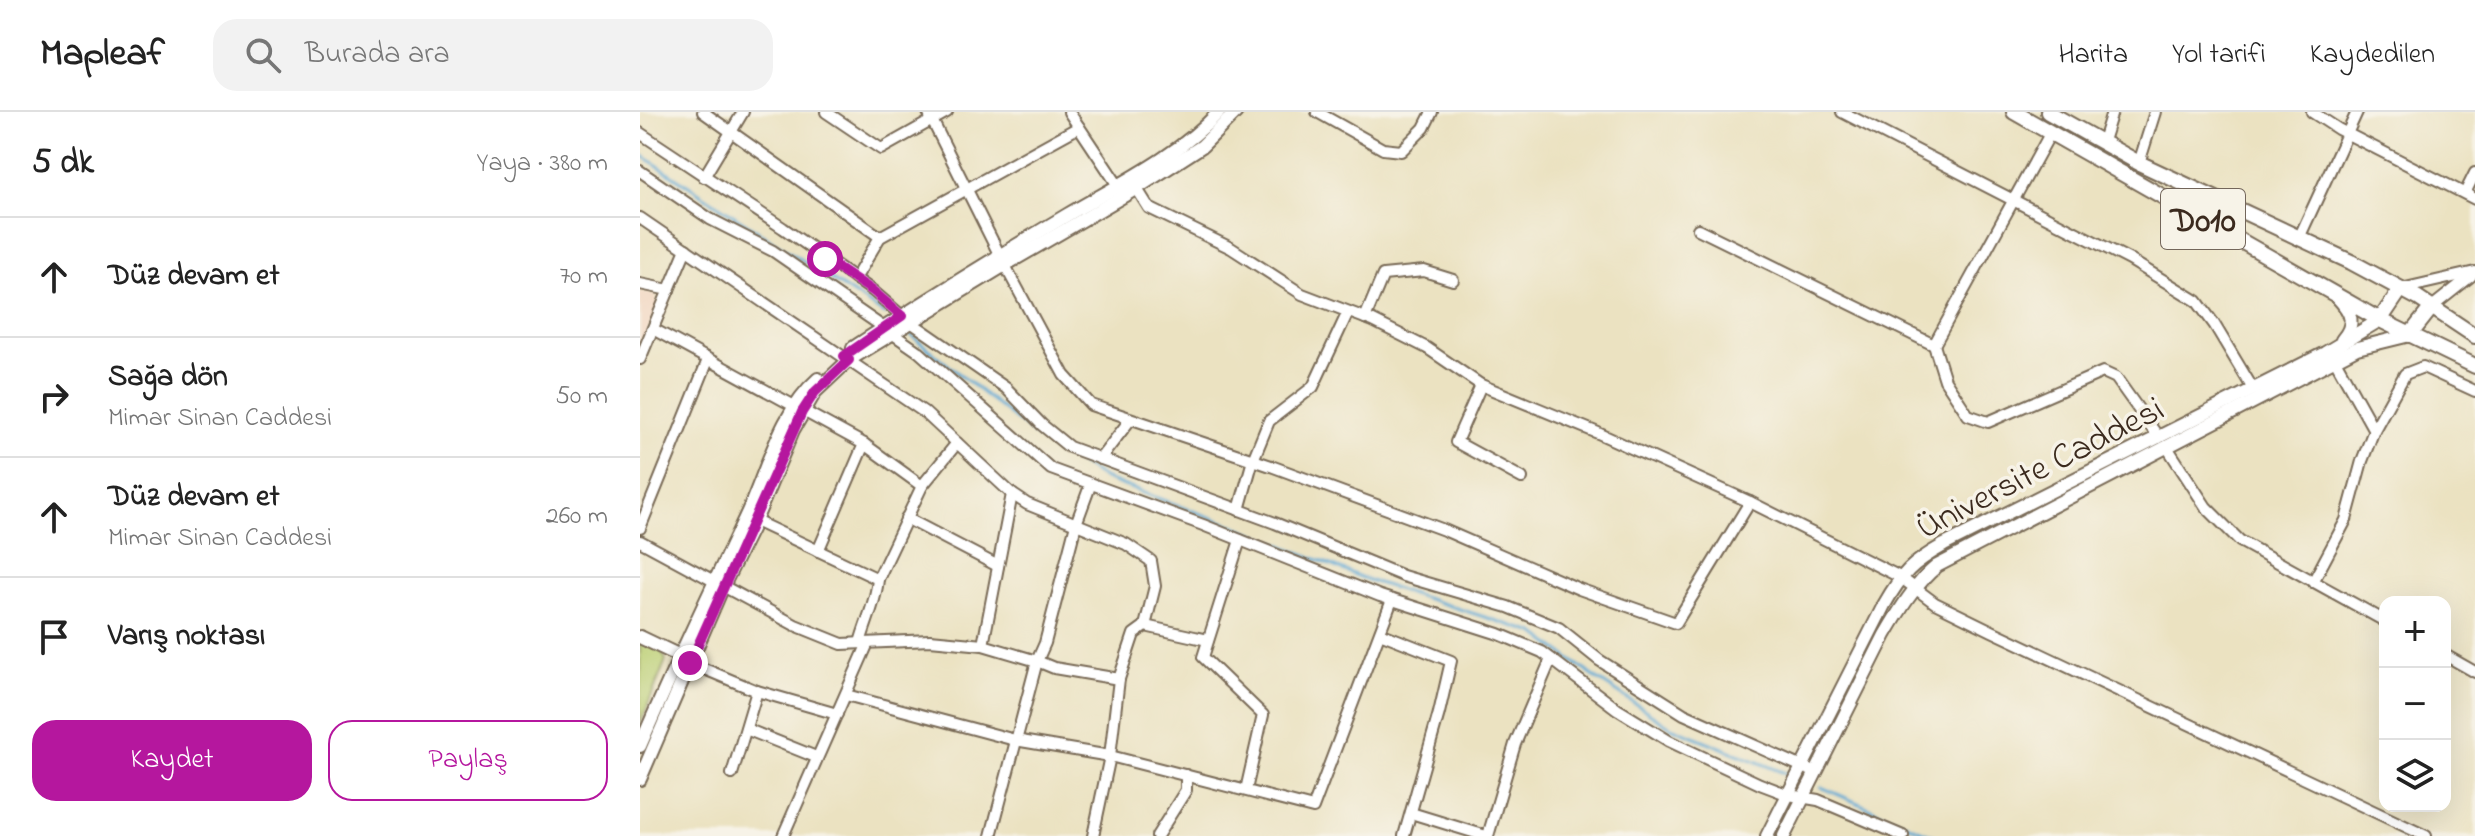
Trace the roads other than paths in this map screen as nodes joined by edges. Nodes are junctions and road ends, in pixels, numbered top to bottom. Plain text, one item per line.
1 (703, 112) edge
2 (743, 112) edge
3 (826, 112) edge
4 (947, 112) edge
5 (1069, 112) edge
6 (1219, 112) edge
7 (1236, 112) edge
8 (1317, 112) edge
9 (1432, 112) edge
10 (1842, 112) edge
11 (2014, 112) edge
12 (2048, 112) edge
13 (2112, 112) edge
14 (2155, 112) edge
15 (2312, 112) edge
16 (2357, 112) edge
17 (930, 116) edge
18 (1079, 127) junction
19 (733, 132) junction
20 (2051, 132) junction
21 (640, 133) edge
22 (2347, 133) junction
23 (2103, 141) junction
24 (2139, 163) junction
25 (640, 171) edge
26 (2475, 173) edge
27 (704, 177) junction
28 (1134, 184) junction
29 (1119, 187) junction
30 (966, 188) junction
31 (2470, 196) edge
32 (2015, 200) junction
33 (640, 218) edge
34 (1698, 229) dead end
35 (880, 237) junction
36 (2299, 238) junction
37 (686, 249) junction
38 (1002, 260) junction
39 (2475, 272) edge
40 (855, 279) junction
41 (1453, 280) dead end
42 (640, 284) edge
43 (2401, 289) junction
44 (669, 290) junction
45 (2333, 293) junction
46 (2432, 307) junction
47 (1348, 312) junction
48 (1365, 318) junction
49 (906, 319) junction
50 (2380, 320) junction
51 (653, 329) junction
52 (887, 332) junction
53 (2410, 335) junction
54 (2475, 336) edge
55 (1934, 345) junction
56 (2335, 354) junction
57 (847, 358) junction
58 (640, 359) edge
59 (708, 360) junction
60 (2475, 366) edge
61 (1481, 385) junction
62 (2253, 389) junction
63 (2475, 391) edge
64 (797, 410) junction
65 (1130, 420) junction
66 (2374, 430) junction
67 (2163, 442) junction
68 (957, 443) junction
69 (864, 444) junction
70 (1100, 459) junction
71 (1253, 460) junction
72 (1522, 478) dead end
73 (922, 486) junction
74 (1090, 486) junction
75 (1012, 494) junction
76 (1750, 502) junction
77 (1239, 510) junction
78 (751, 518) junction
79 (906, 518) junction
80 (1076, 524) junction
81 (640, 528) edge
82 (1240, 540) junction
83 (640, 541) edge
84 (818, 551) junction
85 (998, 566) junction
86 (1900, 577) junction
87 (878, 579) junction
88 (2313, 582) junction
89 (718, 583) junction
90 (1917, 589) junction
91 (1392, 600) junction
92 (2379, 618) edge
93 (1145, 626) junction
94 (1380, 633) junction
95 (640, 637) edge
96 (1208, 640) junction
97 (864, 643) junction
98 (983, 645) junction
99 (2451, 658) edge
100 (685, 659) junction
101 (1551, 659) junction
102 (1037, 661) junction
103 (2475, 672) edge
104 (1119, 679) junction
105 (757, 691) junction
106 (846, 695) junction
107 (837, 714) junction
108 (746, 729) junction
109 (1015, 740) junction
110 (640, 746) edge
111 (1110, 756) junction
112 (816, 757) junction
113 (1802, 767) junction
114 (1816, 773) junction
115 (732, 774) dead end
116 (1186, 775) junction
117 (640, 779) edge
118 (1246, 790) junction
119 (1789, 795) junction
120 (1803, 798) junction
121 (1411, 813) junction
122 (783, 836) edge
123 (991, 836) edge
124 (1093, 836) edge
125 (1157, 836) edge
126 (1404, 836) edge
127 (1487, 836) edge
128 (1767, 836) edge
129 (1784, 836) edge
130 (1903, 836) edge
131 (2426, 836) edge

1 - 19 street
2 - 19 street
3 - 17 street
4 - 17 street
5 - 18 street
6 - 28 main road
7 - 28 main road
8 - 9 street
10 - 32 street
11 - 20 highway, D010
12 - 23 highway, D010
13 - 23 street
14 - 24 street
15 - 22 street
16 - 22 street
17 - 30 street
18 - 29 street
18 - 30 street
19 - 27 street
19 - 35 street
20 - 32 street
20 - 45 highway, D010
21 - 27 street
22 - 31 street
22 - 36 street
23 - 24 highway, D010
24 - 36 highway, D010
25 - 52 street
26 - 31 street
27 - 40 street
28 - 29 main road
28 - 38 main road
28 - 47 street
29 - 38 main road
30 - 35 street
30 - 38 street
32 - 55 street
32 - 62 street
33 - 37 street
34 - 55 street
35 - 40 street
36 - 43 highway, D010
37 - 44 street
37 - 57 street
38 - 49 main road
38 - 65 street
39 - 43 street
39 - 46 street
40 - 49 street
41 - 48 street
42 - 44 street
43 - 46 highway, D010
43 - 50 highway
44 - 51 street
45 - 50 highway, D010
45 - 56 main road
46 - 53 highway
46 - 54 highway, D010
47 - 48 street
47 - 71 street
48 - 61 street
49 - 52 main road
49 - 70 street
50 - 53 highway, D010
50 - 56 main road, Üniversite Caddesi
51 - 58 street
51 - 59 street
52 - 57 main road
52 - 74 street
53 - 56 main road
53 - 60 highway, D010
55 - 67 street
56 - 62 main road, Üniversite Caddesi
56 - 66 street
56 - 67 main road
57 - 64 main road
57 - 68 street
59 - 64 street
59 - 81 street
61 - 72 street
61 - 76 street
62 - 67 main road, Üniversite Caddesi
63 - 66 street
64 - 69 street
64 - 78 main road
65 - 70 street
65 - 71 street
66 - 88 street
67 - 86 main road, Üniversite Caddesi
67 - 88 street
67 - 90 main road
68 - 73 street
68 - 75 street
69 - 73 street
69 - 84 street
70 - 77 street
71 - 76 street
71 - 77 street
73 - 79 street
74 - 80 street
74 - 82 street
75 - 80 street
75 - 85 street
76 - 86 street
77 - 113 street
78 - 84 street
78 - 89 main road
79 - 85 street
79 - 87 street
80 - 93 street
80 - 102 street
82 - 91 street
82 - 96 street
83 - 89 street
84 - 87 street
85 - 98 street
86 - 90 street
86 - 113 main road, Üniversite Caddesi
87 - 97 street
88 - 92 street
89 - 97 street
89 - 100 main road
90 - 114 main road
90 - 131 street
91 - 94 street
91 - 101 street
93 - 96 street
93 - 104 street
94 - 118 street
94 - 121 street
95 - 100 main road
96 - 118 street
97 - 98 street
97 - 106 street
98 - 102 street
99 - 103 street
100 - 105 street
100 - 110 main road
100 - 117 main road
101 - 119 street
101 - 127 street
102 - 104 street
102 - 109 street
104 - 111 street
105 - 107 street
105 - 108 street
106 - 107 street
106 - 109 street
107 - 112 street
108 - 112 street
108 - 115 street
109 - 111 street
109 - 123 street
111 - 116 street
111 - 124 street
112 - 122 street
113 - 114 street
113 - 119 main road, Üniversite Caddesi
114 - 120 main road
116 - 118 street
116 - 125 street
119 - 120 street
119 - 128 main road, Üniversite Caddesi
120 - 129 main road
120 - 130 street
121 - 126 street
121 - 127 street

